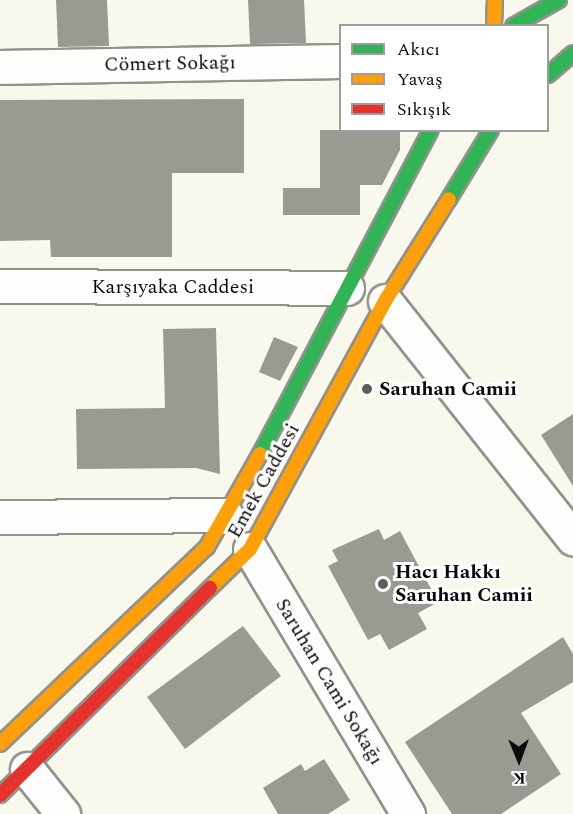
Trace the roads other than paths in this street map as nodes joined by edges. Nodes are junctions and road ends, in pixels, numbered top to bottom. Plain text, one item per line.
1 (495, 0) edge
2 (559, 0) edge
3 (494, 24) edge
4 (517, 24) edge
5 (573, 53) edge
6 (339, 61) edge
7 (0, 68) edge
8 (549, 74) edge
9 (430, 132) edge
10 (490, 132) edge
11 (0, 286) edge
12 (347, 288) junction
13 (385, 302) junction
14 (226, 515) junction
15 (0, 516) edge
16 (573, 538) edge
17 (250, 549) junction
18 (1, 742) edge
19 (27, 769) junction
20 (0, 795) edge
21 (63, 814) edge
22 (408, 814) edge

1 - 3 street
2 - 4 street
5 - 8 street
6 - 7 street, Cömert Sokağı
9 - 12 street, Emek Caddesi
10 - 13 street, Emek Caddesi
11 - 12 street, Karşıyaka Caddesi
12 - 13 street
12 - 14 street, Emek Caddesi
13 - 16 street
13 - 17 street, Emek Caddesi
14 - 15 street
14 - 17 street
14 - 18 street, Emek Caddesi
17 - 19 street, Emek Caddesi
17 - 22 street, Saruhan Cami Sokağı
18 - 19 street
19 - 20 street, Emek Caddesi
19 - 21 street

